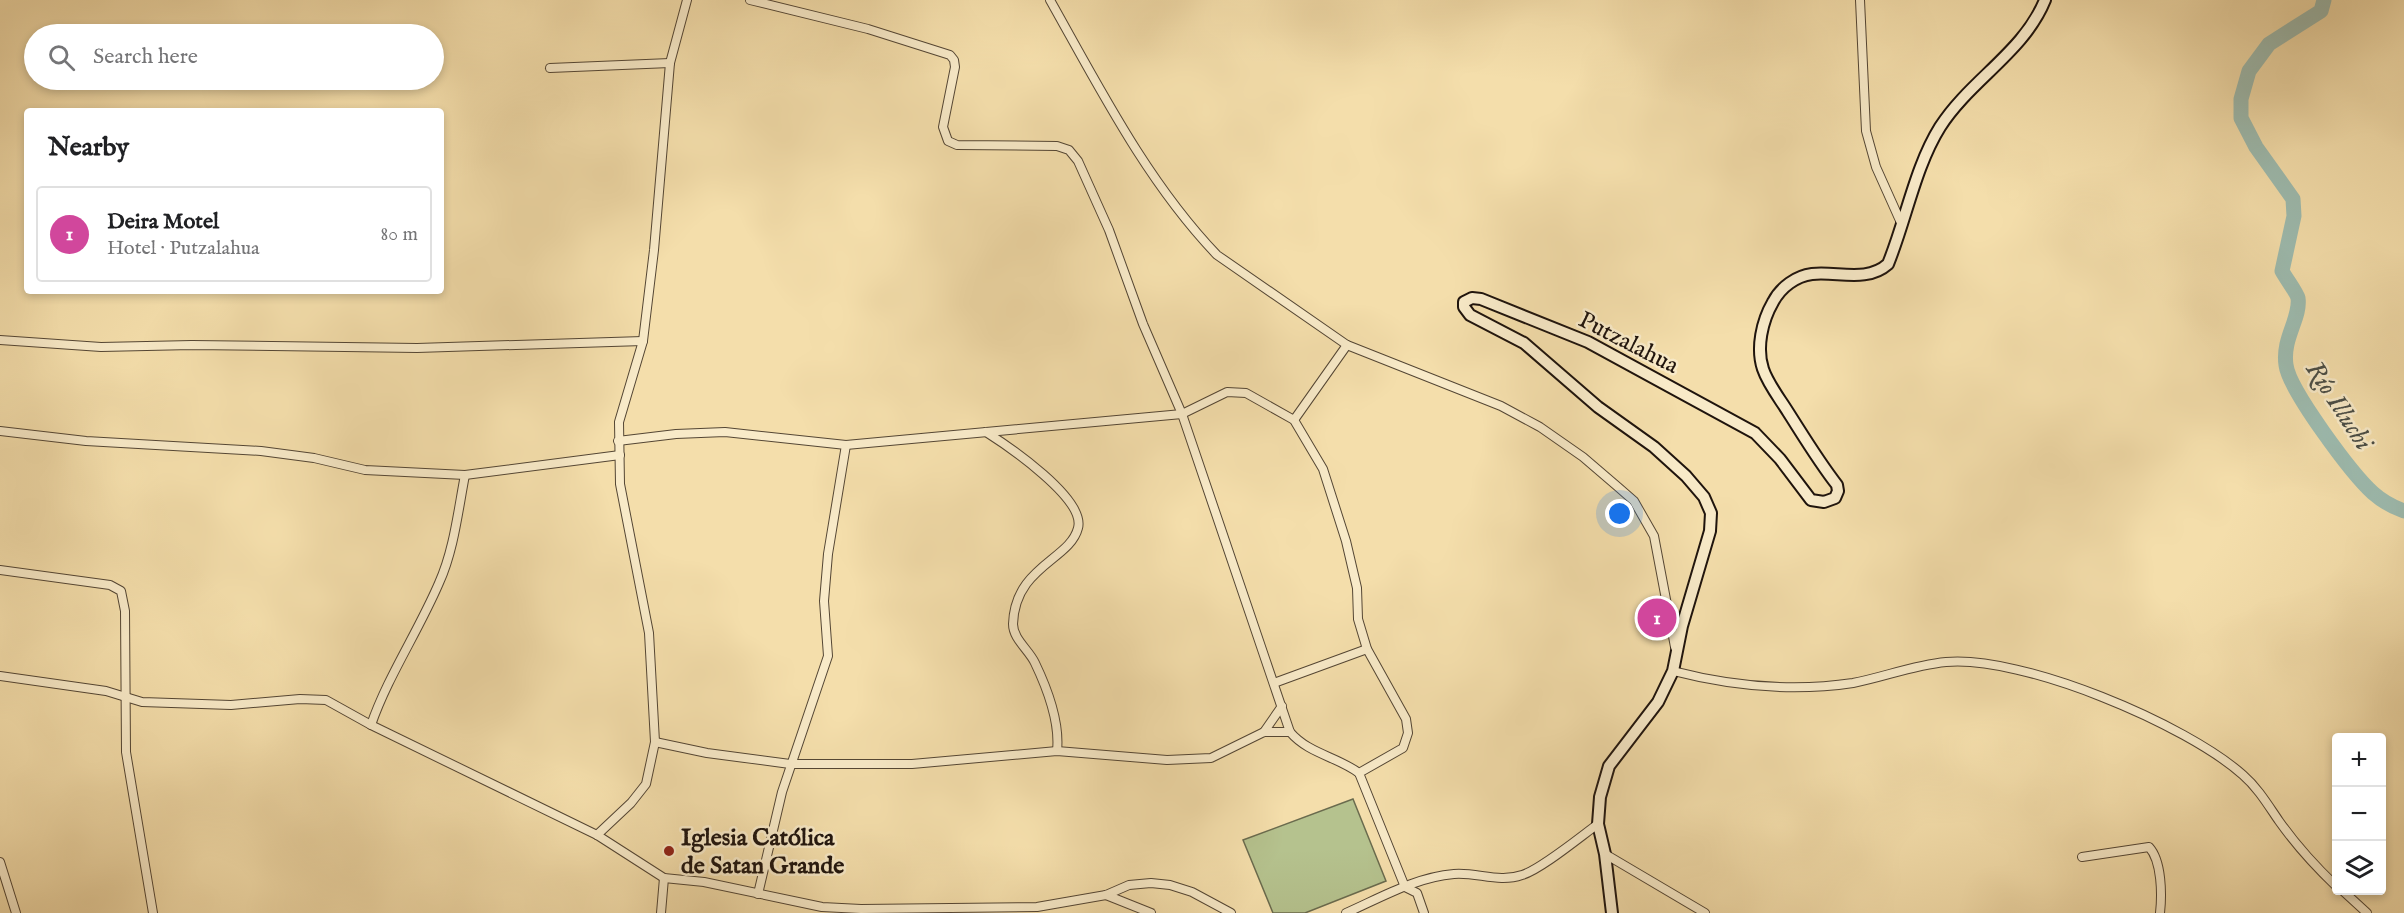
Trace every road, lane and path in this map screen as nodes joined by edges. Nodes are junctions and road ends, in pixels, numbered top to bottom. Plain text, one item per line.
1 (687, 0) edge
2 (750, 0) edge
3 (1050, 0) edge
4 (1860, 0) edge
5 (2045, 0) edge
6 (670, 63) junction
7 (549, 68) dead end
8 (1902, 227) junction
9 (0, 340) edge
10 (643, 341) junction
11 (1347, 345) junction
12 (1182, 414) junction
13 (1294, 420) junction
14 (0, 431) edge
15 (985, 432) junction
16 (618, 441) junction
17 (846, 446) junction
18 (620, 455) junction
19 (465, 476) junction
20 (0, 570) edge
21 (1367, 649) junction
22 (1676, 652) junction
23 (1673, 671) junction
24 (0, 676) edge
25 (1274, 683) junction
26 (125, 699) junction
27 (1282, 706) junction
28 (370, 725) junction
29 (1264, 732) junction
30 (1290, 732) junction
31 (655, 742) junction
32 (1057, 751) junction
33 (790, 764) junction
34 (1359, 773) junction
35 (1598, 824) junction
36 (597, 835) junction
37 (1605, 854) junction
38 (2082, 857) dead end
39 (0, 862) edge
40 (664, 878) junction
41 (2332, 881) edge
42 (1405, 887) junction
43 (758, 894) junction
44 (1106, 895) junction
45 (2347, 895) edge
46 (986, 911) edge
47 (16, 913) edge
48 (153, 913) edge
49 (661, 913) edge
50 (1151, 913) edge
51 (1231, 913) edge
52 (1346, 913) edge
53 (1424, 913) edge
54 (1612, 913) edge
55 (1705, 913) edge
56 (2160, 913) edge
57 (2367, 913) edge

1 - 6 street
2 - 12 street
3 - 11 street
4 - 8 street
5 - 8 street, Putzalahua
6 - 7 street
6 - 10 street
8 - 22 street, Putzalahua
9 - 10 street
10 - 16 street
11 - 13 street
11 - 22 street
12 - 13 street
12 - 15 street
12 - 25 street
13 - 21 street
14 - 19 street
15 - 17 street
15 - 32 street
16 - 17 street
16 - 18 street
17 - 33 street
18 - 19 street
18 - 31 street
19 - 28 street
20 - 26 street
21 - 25 street
21 - 34 street
22 - 23 street, Putzalahua
23 - 35 street, Putzalahua
23 - 41 street
24 - 26 street
25 - 27 street
26 - 28 street
26 - 48 street
27 - 29 street
27 - 30 street
28 - 36 street
29 - 30 street
29 - 32 street
30 - 34 street
31 - 33 street
31 - 36 street
32 - 33 street
33 - 43 street
34 - 42 street
35 - 37 street, Putzalahua
35 - 42 street
36 - 40 street
37 - 54 street, Putzalahua
37 - 55 street
38 - 56 street
39 - 47 street
40 - 43 street
40 - 49 street
42 - 52 street
42 - 53 street
43 - 46 street
44 - 46 street
44 - 50 street
44 - 51 street
45 - 57 street

